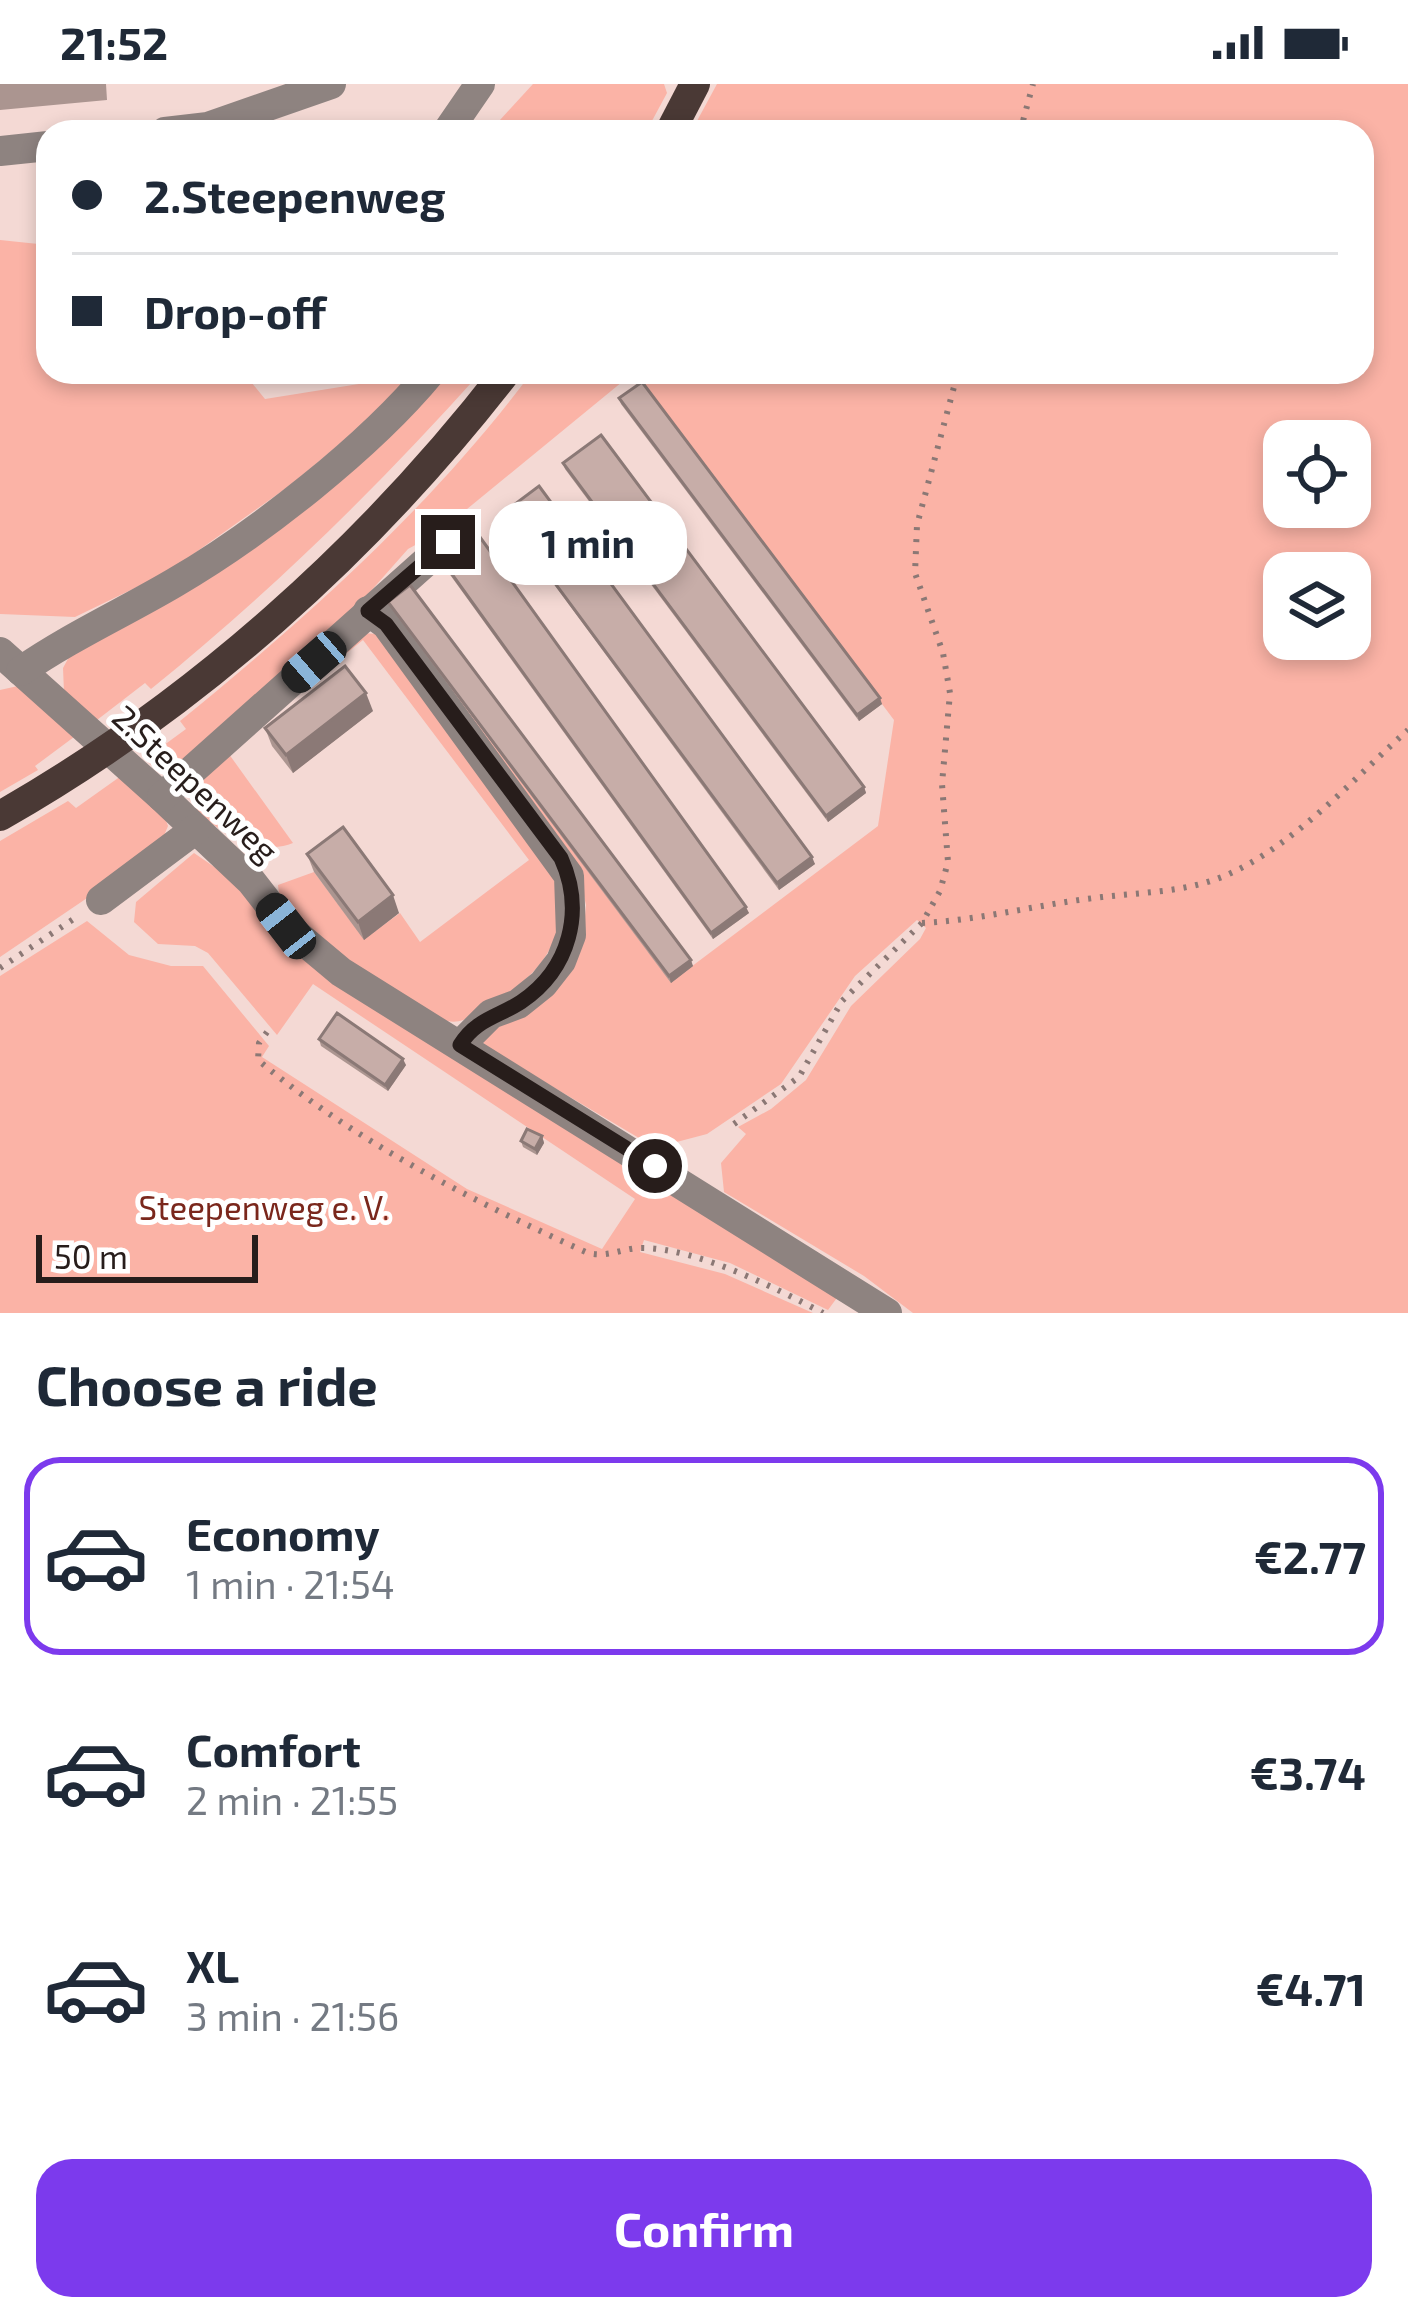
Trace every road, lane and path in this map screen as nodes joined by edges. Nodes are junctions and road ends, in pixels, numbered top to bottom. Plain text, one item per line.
1 (331, 84) edge
2 (480, 84) edge
3 (695, 84) edge
4 (1033, 84) edge
5 (228, 120) edge
6 (455, 120) edge
7 (676, 120) edge
8 (1024, 120) edge
9 (36, 147) edge
10 (0, 151) edge
11 (419, 384) edge
12 (496, 384) edge
13 (955, 384) edge
14 (448, 542) dead end
15 (368, 611) junction
16 (10, 661) edge
17 (1408, 730) edge
18 (162, 797) junction
19 (0, 816) edge
20 (196, 829) junction
21 (101, 901) joint
22 (922, 922) junction
23 (0, 968) edge
24 (267, 1032) dead end
25 (460, 1045) junction
26 (734, 1124) dead end
27 (823, 1313) edge
28 (887, 1313) edge

1 - 5 street
2 - 6 street
3 - 7 main road
4 - 8 path
9 - 10 street
11 - 16 street
12 - 19 main road
13 - 22 path
14 - 15 street
15 - 18 street
15 - 25 street
16 - 18 street, 2.Steepenweg
17 - 22 path
18 - 20 street, 2.Steepenweg
20 - 21 street
20 - 25 street, 2.Steepenweg
21 - 23 path
22 - 26 path
24 - 27 path
25 - 28 street, 2.Steepenweg

